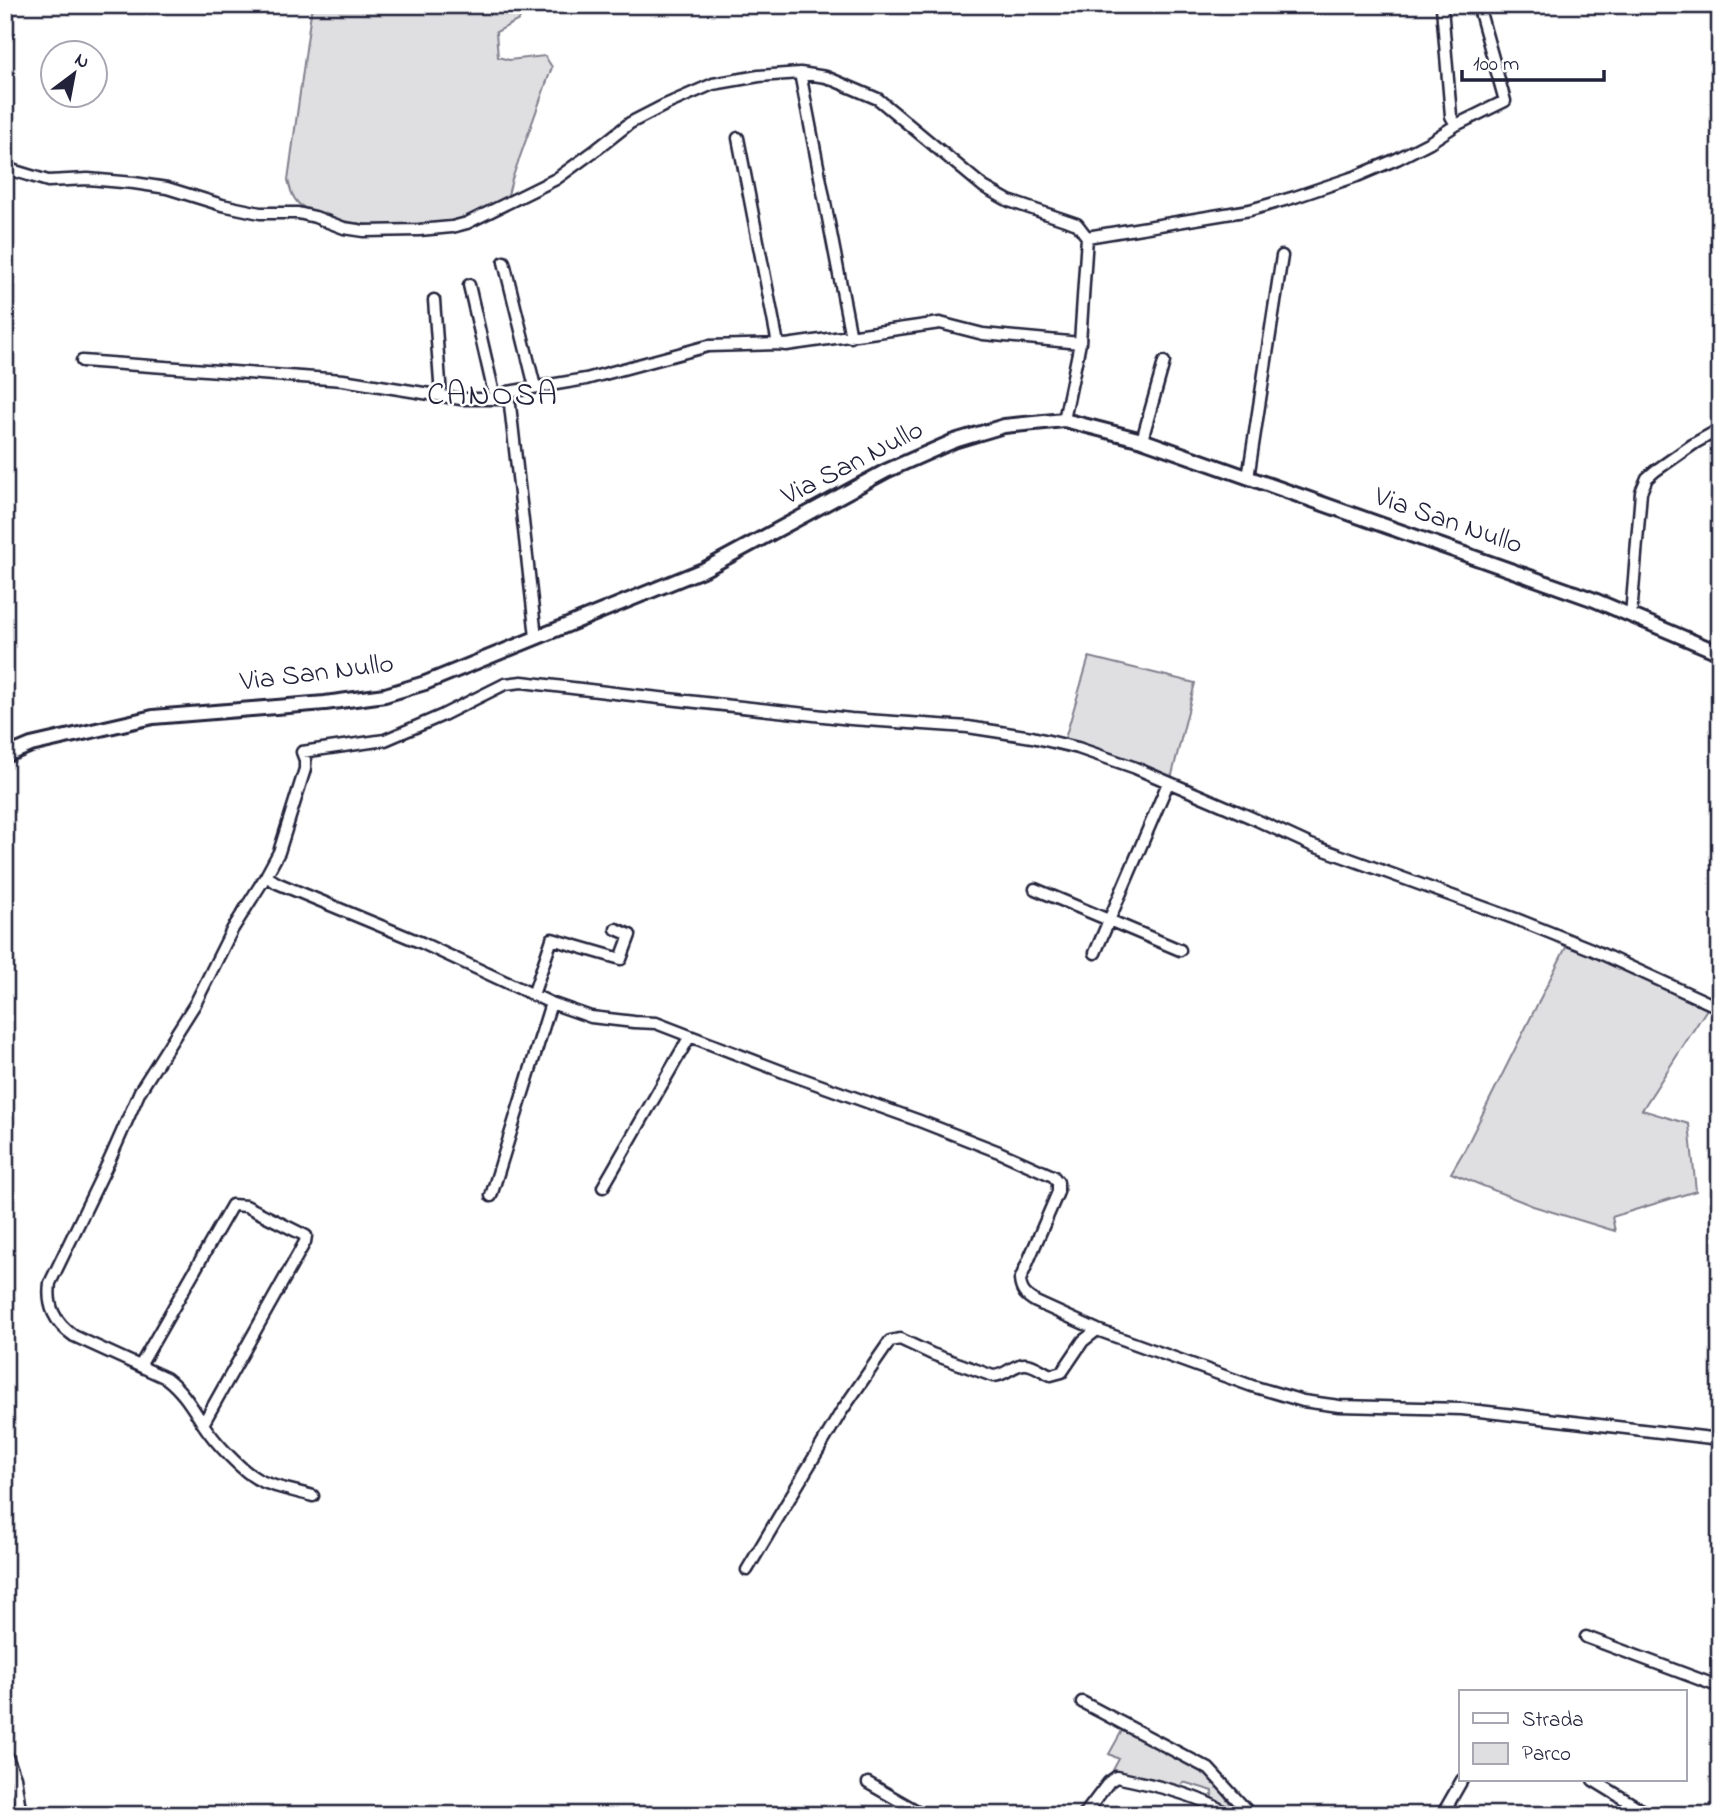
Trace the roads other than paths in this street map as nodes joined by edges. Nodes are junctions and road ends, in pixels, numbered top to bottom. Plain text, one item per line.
1 (1478, 5) edge
2 (1442, 6) edge
3 (800, 73) junction
4 (1456, 125) junction
5 (738, 138) dead end
6 (5, 168) edge
7 (1087, 237) junction
8 (1282, 256) dead end
9 (504, 262) dead end
10 (469, 285) dead end
11 (434, 300) dead end
12 (850, 337) junction
13 (1080, 343) junction
14 (778, 344) junction
15 (82, 361) dead end
16 (1164, 362) dead end
17 (535, 387) junction
18 (441, 396) junction
19 (495, 398) junction
20 (1063, 420) junction
21 (1720, 429) edge
22 (1142, 440) junction
23 (1248, 478) junction
24 (1632, 615) junction
25 (536, 637) junction
26 (1720, 653) edge
27 (5, 756) edge
28 (1168, 782) junction
29 (266, 876) junction
30 (1035, 888) dead end
31 (1109, 920) junction
32 (616, 929) dead end
33 (1180, 950) dead end
34 (1095, 953) dead end
35 (533, 995) junction
36 (551, 1003) junction
37 (1720, 1008) edge
38 (690, 1036) junction
39 (603, 1187) dead end
40 (491, 1196) dead end
41 (1097, 1330) junction
42 (140, 1366) junction
43 (203, 1424) junction
44 (1720, 1439) edge
45 (313, 1496) dead end
46 (747, 1570) dead end
47 (1586, 1637) dead end
48 (1720, 1687) edge
49 (1082, 1702) dead end
50 (5, 1752) edge
51 (1461, 1782) edge
52 (1597, 1782) edge
53 (868, 1783) dead end
54 (21, 1815) edge
55 (924, 1815) edge
56 (1084, 1815) edge
57 (1229, 1815) edge
58 (1251, 1815) edge
59 (1442, 1815) edge
60 (1650, 1815) edge

1 - 4 street
2 - 4 street
3 - 6 street
3 - 7 street
3 - 12 street
4 - 7 street
5 - 14 street
7 - 13 street
8 - 23 street
9 - 17 street
10 - 19 street
11 - 18 street
12 - 13 street
12 - 14 street
13 - 20 street
14 - 17 street
15 - 18 street
16 - 22 street
17 - 19 street
18 - 19 street
19 - 25 street
20 - 22 street, Via San Nullo
20 - 25 street, Via San Nullo
21 - 24 street
22 - 23 street, Via San Nullo
23 - 24 street, Via San Nullo
24 - 26 street, Via San Nullo
25 - 27 street, Via San Nullo
28 - 29 street
28 - 31 street
28 - 37 street
29 - 35 street
29 - 42 street
30 - 31 street
31 - 33 street
31 - 34 street
32 - 35 street
35 - 36 street
36 - 38 street
36 - 40 street
38 - 39 street
38 - 41 street
41 - 44 street
41 - 46 street
42 - 43 street
42 - 43 street
43 - 45 street
47 - 48 street
49 - 58 street
50 - 54 street
51 - 59 street
52 - 60 street
53 - 55 street
56 - 57 street

